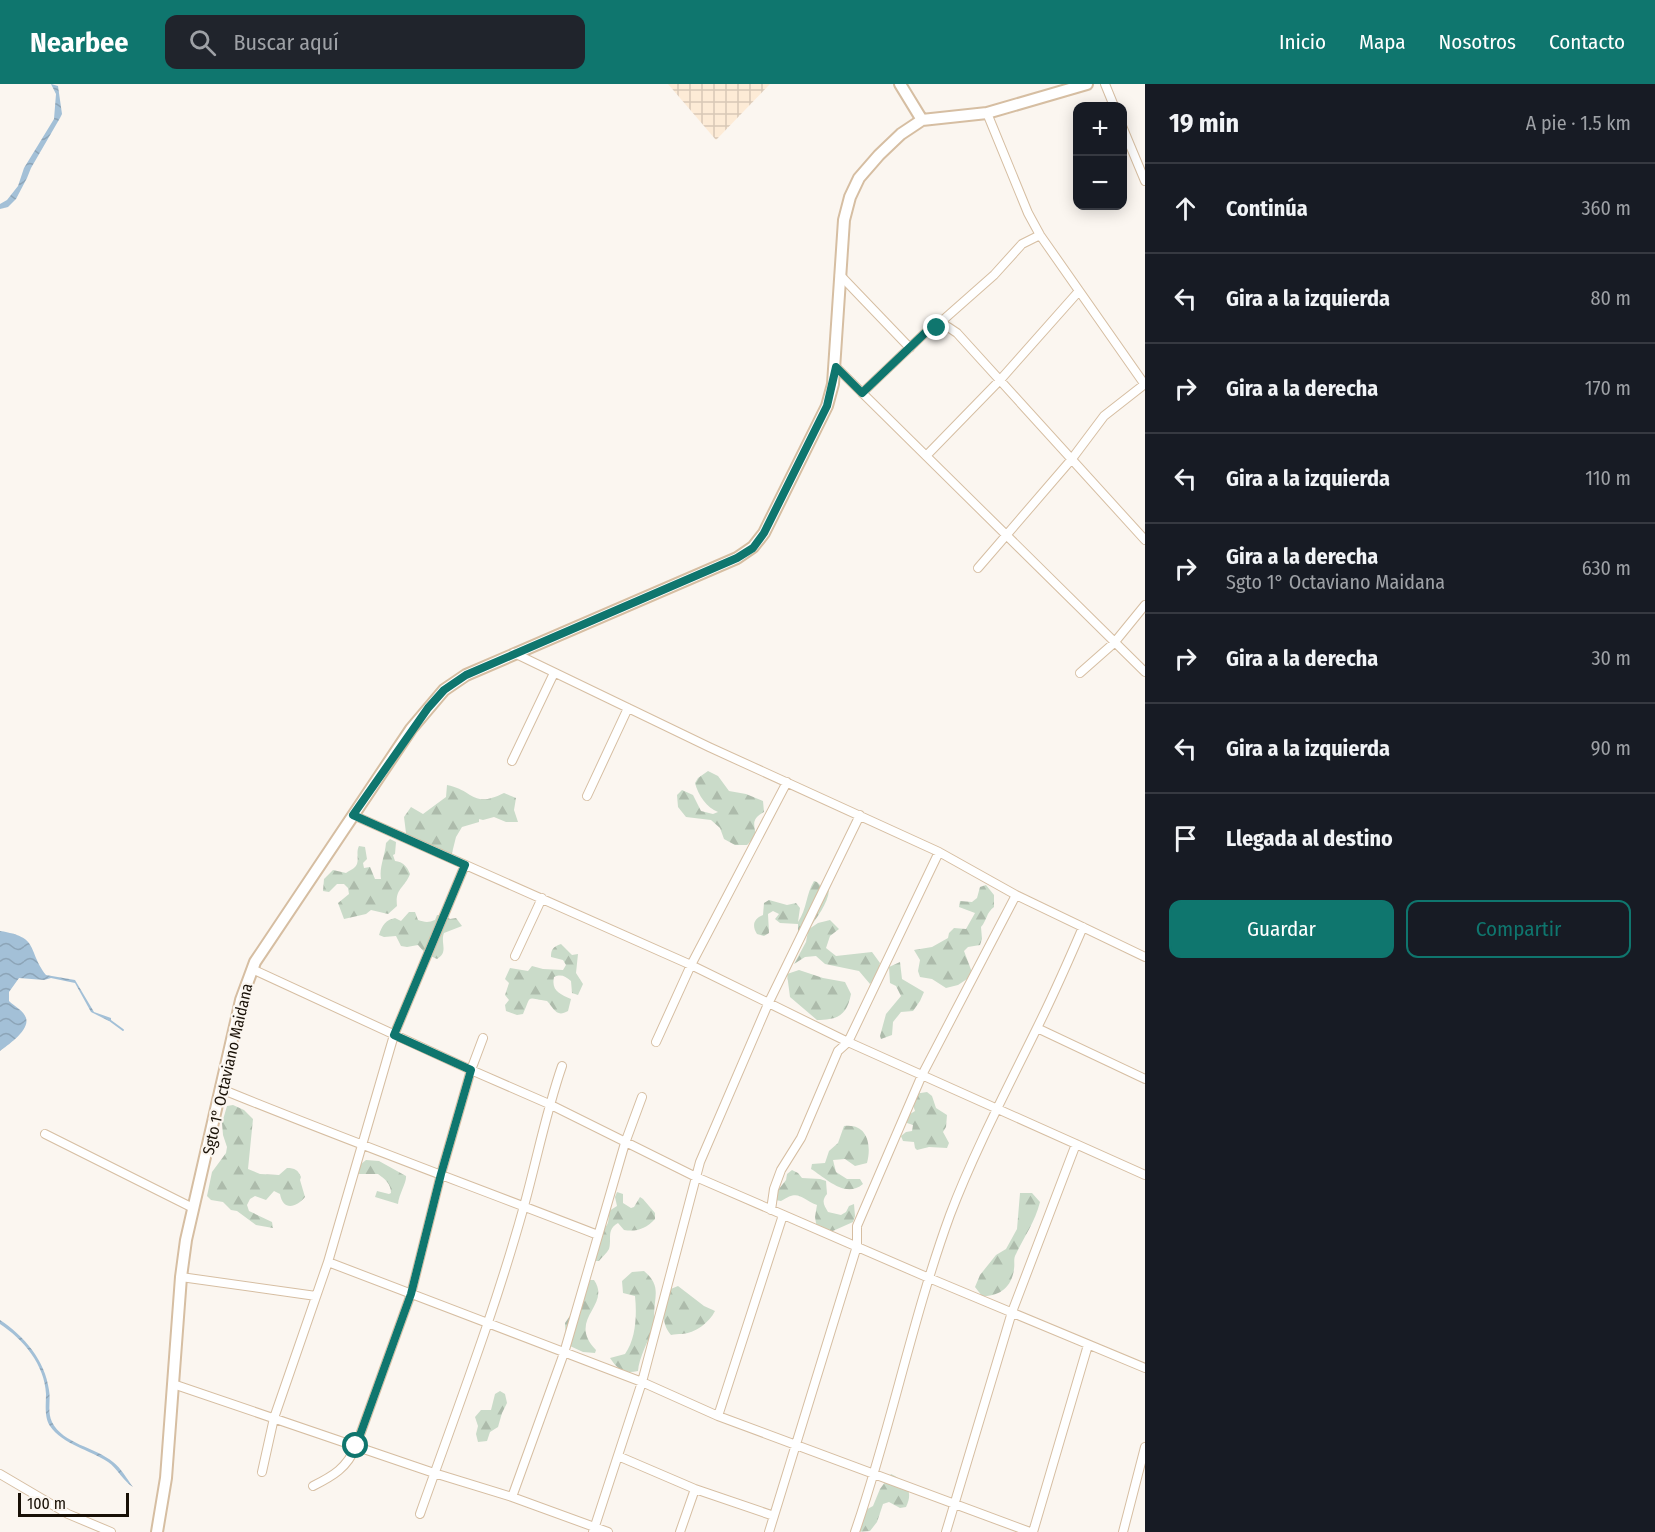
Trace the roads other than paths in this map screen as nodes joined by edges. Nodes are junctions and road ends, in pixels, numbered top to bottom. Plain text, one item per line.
1 (900, 84) edge
2 (1088, 84) edge
3 (1105, 84) edge
4 (1112, 102) edge
5 (987, 113) junction
6 (922, 120) junction
7 (1127, 138) edge
8 (1145, 181) edge
9 (1040, 235) junction
10 (840, 275) junction
11 (1079, 291) junction
12 (931, 331) junction
13 (910, 348) junction
14 (836, 367) junction
15 (1001, 379) junction
16 (1145, 385) edge
17 (862, 393) junction
18 (926, 456) junction
19 (1071, 460) junction
20 (1006, 534) junction
21 (1145, 540) edge
22 (978, 568) dead end
23 (1145, 605) edge
24 (1114, 643) junction
25 (514, 654) junction
26 (1145, 672) edge
27 (554, 673) junction
28 (1080, 673) dead end
29 (628, 708) junction
30 (512, 761) dead end
31 (787, 782) junction
32 (588, 796) dead end
33 (353, 815) junction
34 (860, 815) junction
35 (939, 852) junction
36 (465, 865) junction
37 (1016, 895) junction
38 (542, 898) junction
39 (1083, 927) junction
40 (516, 956) dead end
41 (1145, 957) edge
42 (691, 965) junction
43 (252, 969) junction
44 (768, 1004) junction
45 (1037, 1028) junction
46 (394, 1035) junction
47 (483, 1038) dead end
48 (656, 1042) dead end
49 (848, 1042) junction
50 (562, 1066) dead end
51 (471, 1070) junction
52 (922, 1075) junction
53 (1145, 1079) edge
54 (221, 1089) junction
55 (642, 1098) dead end
56 (549, 1104) junction
57 (996, 1109) junction
58 (45, 1134) dead end
59 (625, 1143) junction
60 (1076, 1144) junction
61 (362, 1146) junction
62 (441, 1174) junction
63 (1145, 1175) edge
64 (696, 1177) junction
65 (524, 1206) junction
66 (194, 1208) junction
67 (771, 1210) junction
68 (783, 1215) junction
69 (598, 1235) junction
70 (857, 1245) junction
71 (328, 1262) junction
72 (181, 1277) junction
73 (929, 1278) junction
74 (411, 1294) junction
75 (316, 1296) junction
76 (1011, 1312) junction
77 (488, 1323) junction
78 (1088, 1345) junction
79 (564, 1353) junction
80 (1145, 1368) edge
81 (642, 1382) junction
82 (173, 1384) junction
83 (718, 1416) junction
84 (274, 1418) junction
85 (797, 1445) junction
86 (356, 1446) junction
87 (1145, 1447) edge
88 (618, 1456) junction
89 (262, 1472) dead end
90 (434, 1473) junction
91 (0, 1474) edge
92 (875, 1474) junction
93 (313, 1486) dead end
94 (695, 1489) junction
95 (512, 1497) junction
96 (956, 1503) junction
97 (420, 1514) dead end
98 (774, 1516) junction
99 (594, 1530) edge
100 (111, 1532) edge
101 (158, 1532) edge
102 (608, 1532) edge
103 (680, 1532) edge
104 (769, 1532) edge
105 (855, 1532) edge
106 (946, 1532) edge
107 (1031, 1532) edge
108 (1124, 1532) edge

1 - 6 main road
2 - 5 main road
3 - 4 street
5 - 6 main road
5 - 9 street
6 - 10 main road, Sgto 1° Octaviano Maidana
7 - 8 street
9 - 11 street
9 - 12 street
10 - 13 street
10 - 14 main road, Sgto 1° Octaviano Maidana
11 - 15 street
11 - 16 street
12 - 13 street
12 - 15 street
13 - 17 street
14 - 17 street
14 - 25 main road, Sgto 1° Octaviano Maidana
15 - 18 street
15 - 19 street
16 - 19 street
17 - 18 street
18 - 20 street
19 - 20 street
19 - 21 street
20 - 22 street
20 - 24 street
23 - 24 street
24 - 26 street
24 - 28 street
25 - 27 street
25 - 33 main road, Sgto 1° Octaviano Maidana
27 - 29 street
27 - 30 street
29 - 31 street
29 - 32 street
31 - 34 street
31 - 42 street
33 - 36 street
33 - 43 main road, Sgto 1° Octaviano Maidana
34 - 35 street
34 - 44 street
35 - 37 street
35 - 49 street
36 - 38 street
36 - 46 street
37 - 39 street
37 - 52 street
38 - 40 street
38 - 42 street
39 - 41 street
39 - 45 street
42 - 44 street
42 - 48 street
43 - 46 street
43 - 54 main road, Sgto 1° Octaviano Maidana
44 - 49 street
44 - 64 street
45 - 53 street
45 - 57 street
46 - 51 street
46 - 61 street
47 - 51 street
49 - 52 street
49 - 67 street
50 - 56 street
51 - 56 street
51 - 62 street
52 - 57 street
52 - 70 street
54 - 61 street
54 - 66 main road, Sgto 1° Octaviano Maidana
55 - 59 street
56 - 59 street
56 - 65 street
57 - 60 street
57 - 73 street
58 - 66 street
59 - 64 street
59 - 69 street
60 - 63 street
60 - 76 street
61 - 62 street
61 - 71 street
62 - 65 street
62 - 74 street
64 - 67 street
64 - 81 street
65 - 69 street
65 - 77 street
66 - 72 main road, Sgto 1° Octaviano Maidana
67 - 68 street
68 - 70 street
68 - 83 street
69 - 79 street
70 - 73 street
70 - 85 street
71 - 74 street
71 - 75 street
72 - 75 street
72 - 82 main road, Sgto 1° Octaviano Maidana
73 - 76 street
73 - 92 street
74 - 77 street
74 - 86 street
75 - 84 street
76 - 78 street
76 - 96 street
77 - 79 street
77 - 90 street
78 - 80 street
78 - 107 street
79 - 81 street
79 - 95 street
81 - 83 street
81 - 88 street
82 - 84 street
82 - 101 main road, Sgto 1° Octaviano Maidana
83 - 85 street
84 - 86 street
84 - 89 street
85 - 92 street
85 - 98 street
86 - 90 street
86 - 93 street
87 - 108 street
88 - 94 street
88 - 99 street
90 - 95 street
90 - 97 street
91 - 100 street
92 - 96 street
92 - 105 street
94 - 98 street
94 - 103 street
95 - 99 street
96 - 106 street
96 - 107 street
98 - 104 street
99 - 102 street

